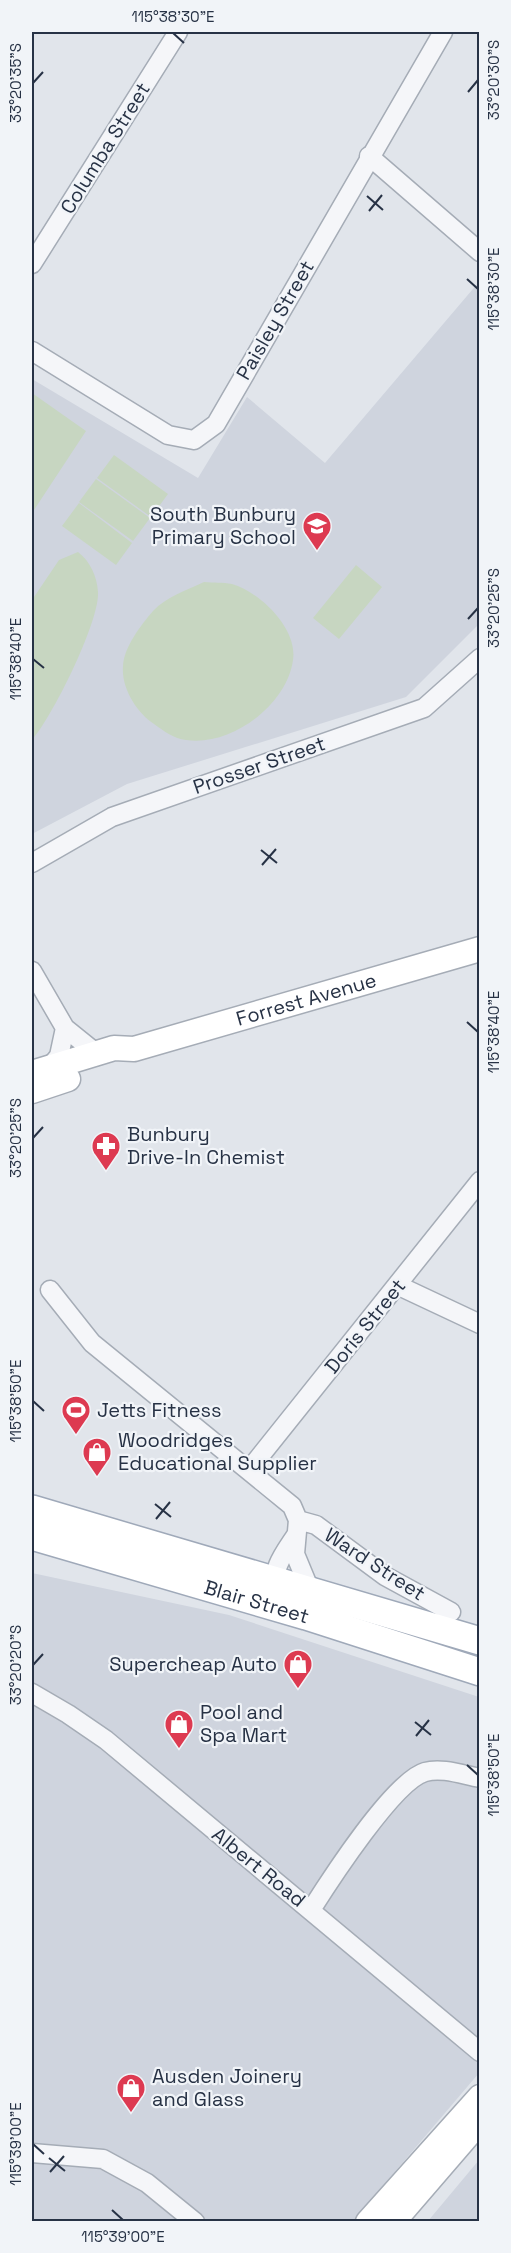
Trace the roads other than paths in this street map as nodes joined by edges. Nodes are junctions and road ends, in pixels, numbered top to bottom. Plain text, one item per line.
1 (178, 32) edge
2 (443, 32) edge
3 (369, 156) junction
4 (480, 252) edge
5 (32, 264) edge
6 (32, 351) edge
7 (480, 658) edge
8 (32, 863) edge
9 (480, 949) edge
10 (32, 971) edge
11 (66, 1028) junction
12 (134, 1049) junction
13 (96, 1053) junction
14 (36, 1083) edge
15 (480, 1181) edge
16 (397, 1285) junction
17 (50, 1290) dead end
18 (480, 1324) edge
19 (249, 1470) junction
20 (32, 1509) edge
21 (296, 1520) junction
22 (36, 1539) edge
23 (274, 1580) junction
24 (312, 1605) junction
25 (451, 1612) dead end
26 (480, 1641) edge
27 (480, 1672) edge
28 (32, 1693) edge
29 (480, 1778) edge
30 (311, 1910) junction
31 (480, 2052) edge
32 (480, 2097) edge
33 (480, 2121) edge
34 (32, 2153) edge
35 (195, 2222) edge
36 (368, 2222) edge
37 (393, 2222) edge

1 - 5 street, Columba Street
2 - 3 street, Paisley Street
3 - 4 street
3 - 6 street, Paisley Street
7 - 8 street, Prosser Street
9 - 12 main road, Forrest Avenue
10 - 11 street
11 - 13 street
11 - 14 street
12 - 13 main road, Forrest Avenue
12 - 14 main road, Forrest Avenue
13 - 14 main road, Forrest Avenue
15 - 16 street, Doris Street
16 - 18 street
16 - 19 street, Doris Street
17 - 19 street, Ward Street
19 - 21 street, Ward Street
20 - 23 main road, Blair Street
21 - 23 street, Ward Street
21 - 24 street, Ward Street
21 - 25 street, Ward Street
22 - 24 main road, Blair Street
23 - 24 main road, Blair Street
24 - 26 main road, Blair Street
24 - 27 main road, Blair Street
28 - 30 street, Albert Road
29 - 30 street
30 - 31 street, Albert Road
32 - 36 main road
33 - 37 main road
34 - 35 street

